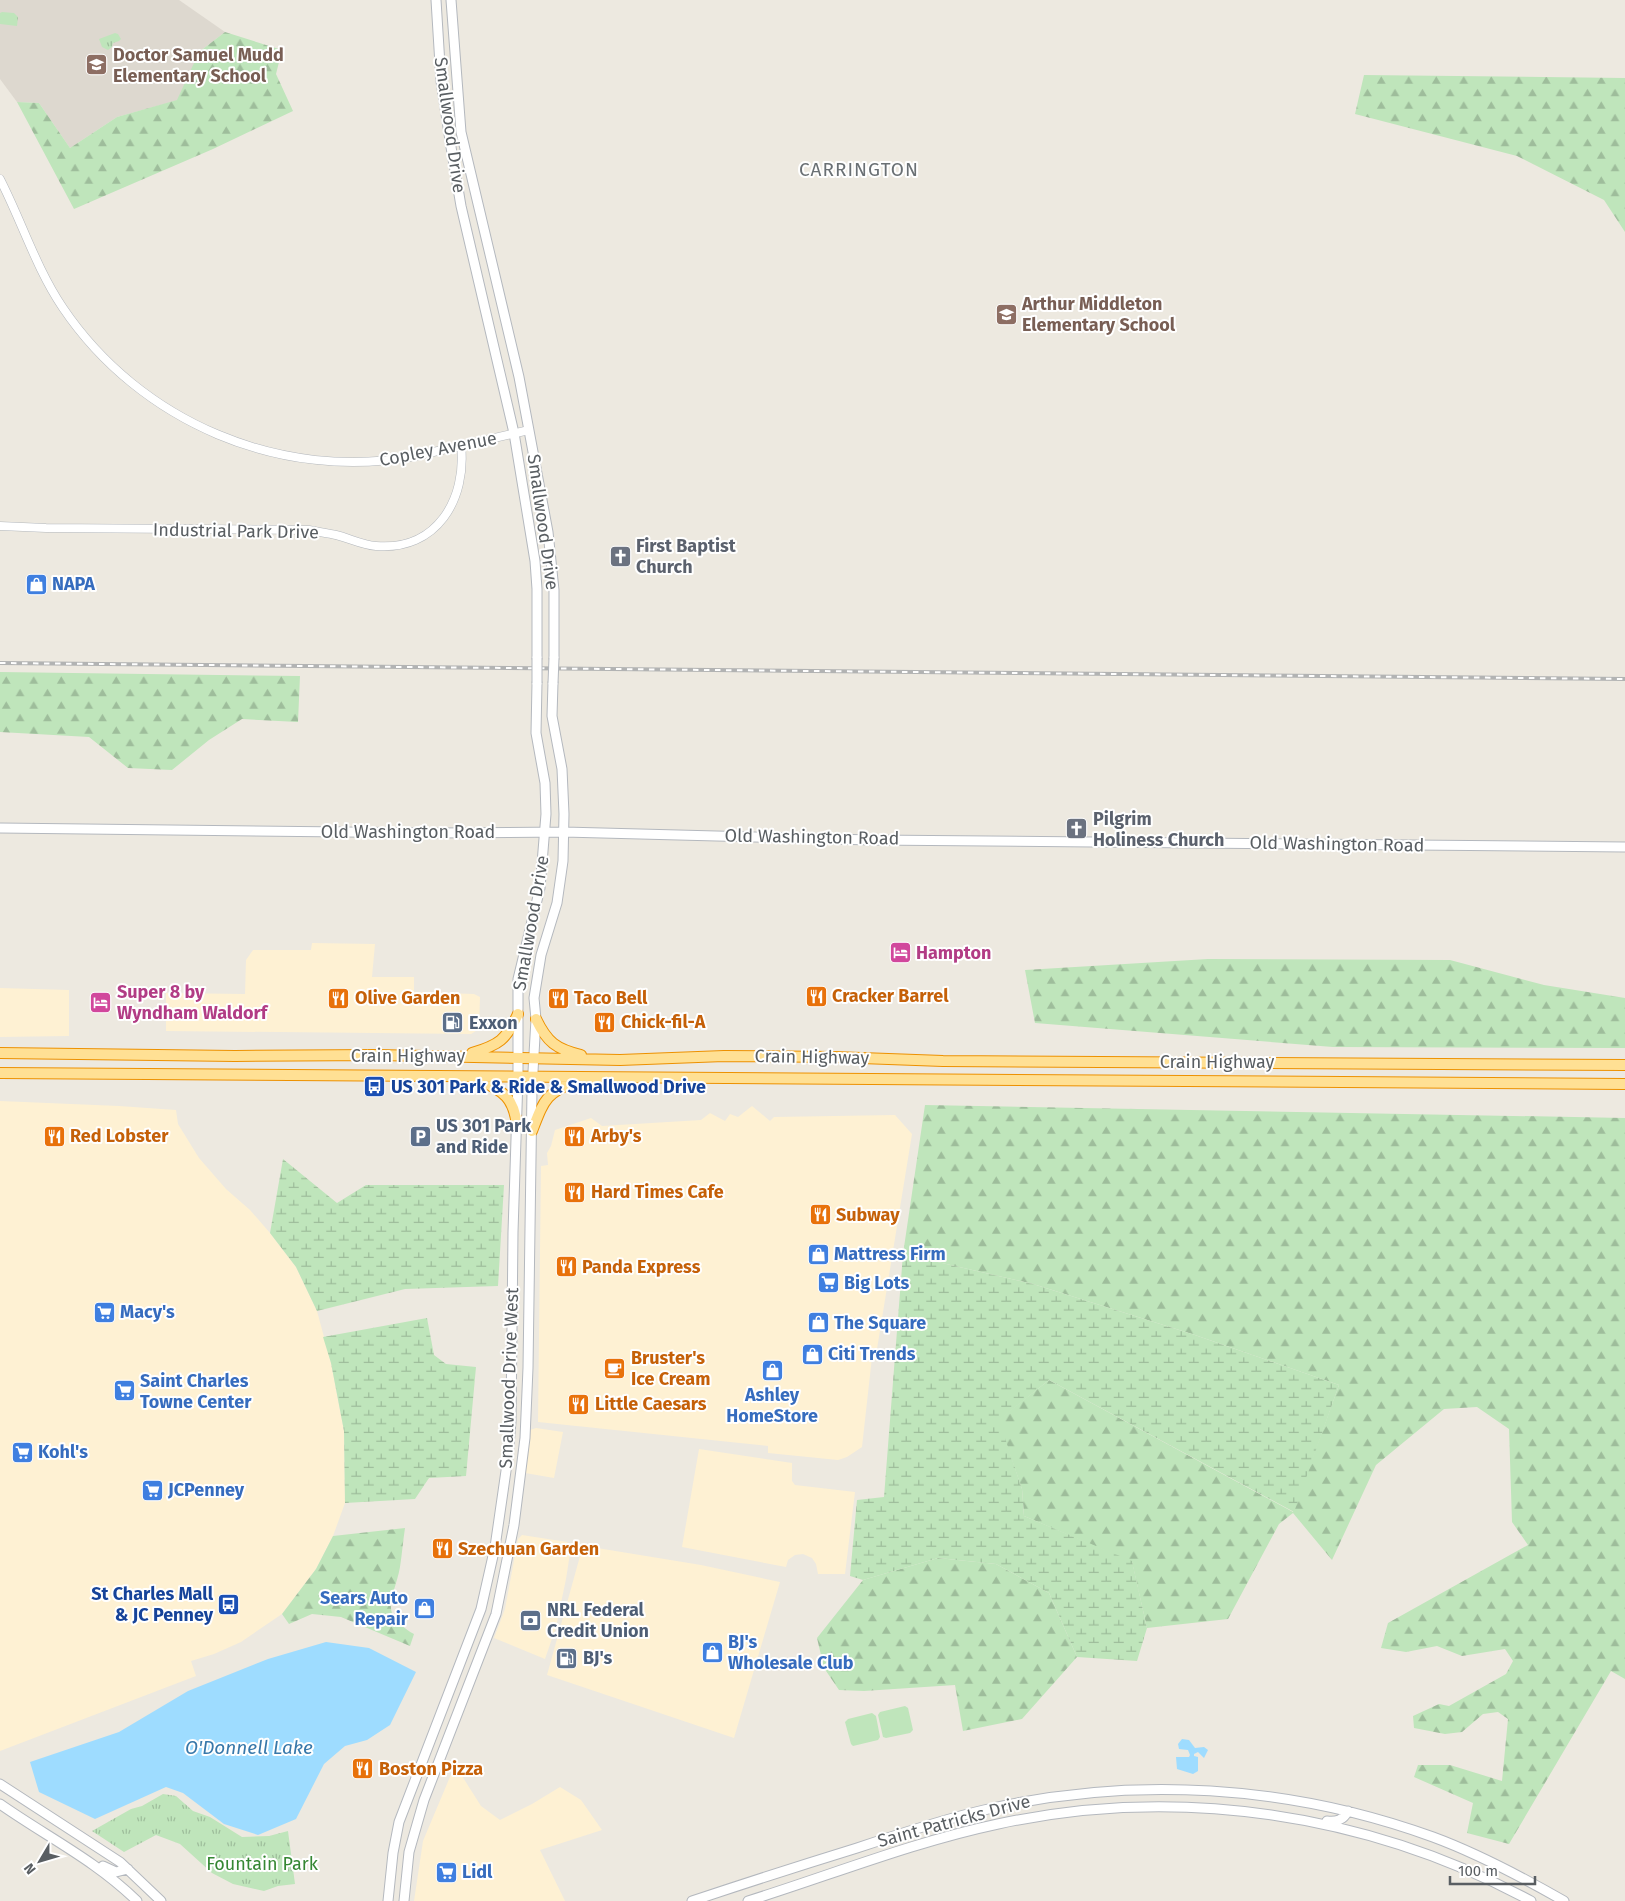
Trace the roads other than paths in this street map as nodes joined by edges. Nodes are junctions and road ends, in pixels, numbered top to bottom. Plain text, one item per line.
1 (436, 0) edge
2 (451, 0) edge
3 (0, 179) edge
4 (529, 430) junction
5 (514, 433) junction
6 (461, 445) junction
7 (0, 526) edge
8 (0, 828) edge
9 (564, 832) junction
10 (545, 833) junction
11 (1625, 847) edge
12 (518, 1014) junction
13 (536, 1019) junction
14 (0, 1052) edge
15 (464, 1056) junction
16 (518, 1057) junction
17 (534, 1057) junction
18 (604, 1060) junction
19 (1129, 1062) junction
20 (1382, 1063) junction
21 (1625, 1066) edge
22 (0, 1073) edge
23 (474, 1077) junction
24 (518, 1078) junction
25 (534, 1078) junction
26 (583, 1078) junction
27 (1127, 1081) junction
28 (1378, 1082) junction
29 (1625, 1084) edge
30 (517, 1126) junction
31 (532, 1131) junction
32 (0, 1784) edge
33 (0, 1804) edge
34 (1348, 1811) junction
35 (1302, 1819) junction
36 (71, 1848) junction
37 (128, 1869) junction
38 (137, 1901) edge
39 (161, 1901) edge
40 (388, 1901) edge
41 (404, 1901) edge
42 (692, 1901) edge
43 (748, 1901) edge
44 (1530, 1901) edge
45 (1564, 1901) edge

1 - 5 main road, Smallwood Drive
2 - 4 main road, Smallwood Drive
3 - 6 street, Copley Avenue
4 - 5 street, Copley Avenue
4 - 9 main road, Smallwood Drive, bridge
5 - 6 street, Copley Avenue
5 - 10 main road, Smallwood Drive, bridge
6 - 7 street, Industrial Park Drive
8 - 10 main road, Old Washington Road
9 - 10 main road, Old Washington Road
9 - 11 main road, Old Washington Road
9 - 13 main road, Smallwood Drive
10 - 12 main road, Smallwood Drive
12 - 15 highway
12 - 16 main road, Smallwood Drive
13 - 17 main road, Smallwood Drive
13 - 18 highway
14 - 15 highway, Crain Highway
15 - 16 highway, Crain Highway
16 - 17 highway, Crain Highway
16 - 24 main road, Smallwood Drive
17 - 18 highway, Crain Highway
17 - 25 main road, Smallwood Drive
18 - 19 highway, Crain Highway
19 - 20 highway, Crain Highway
19 - 27 highway
20 - 21 highway, Crain Highway
20 - 28 highway
22 - 23 highway, Crain Highway
23 - 24 highway, Crain Highway
23 - 30 highway
24 - 25 highway, Crain Highway
24 - 30 main road, Smallwood Drive West
25 - 26 highway, Crain Highway
25 - 31 main road, Smallwood Drive West
26 - 27 highway, Crain Highway
26 - 31 highway
27 - 28 highway, Crain Highway
28 - 29 highway, Crain Highway
30 - 40 main road, Smallwood Drive West
31 - 41 main road, Smallwood Drive West
32 - 37 main road
33 - 36 main road
34 - 35 main road
34 - 42 main road, Saint Patricks Drive
34 - 45 main road, Saint Patricks Drive
35 - 43 main road, Saint Patricks Drive
35 - 44 main road, Saint Patricks Drive
36 - 37 main road
36 - 38 main road
37 - 39 main road

